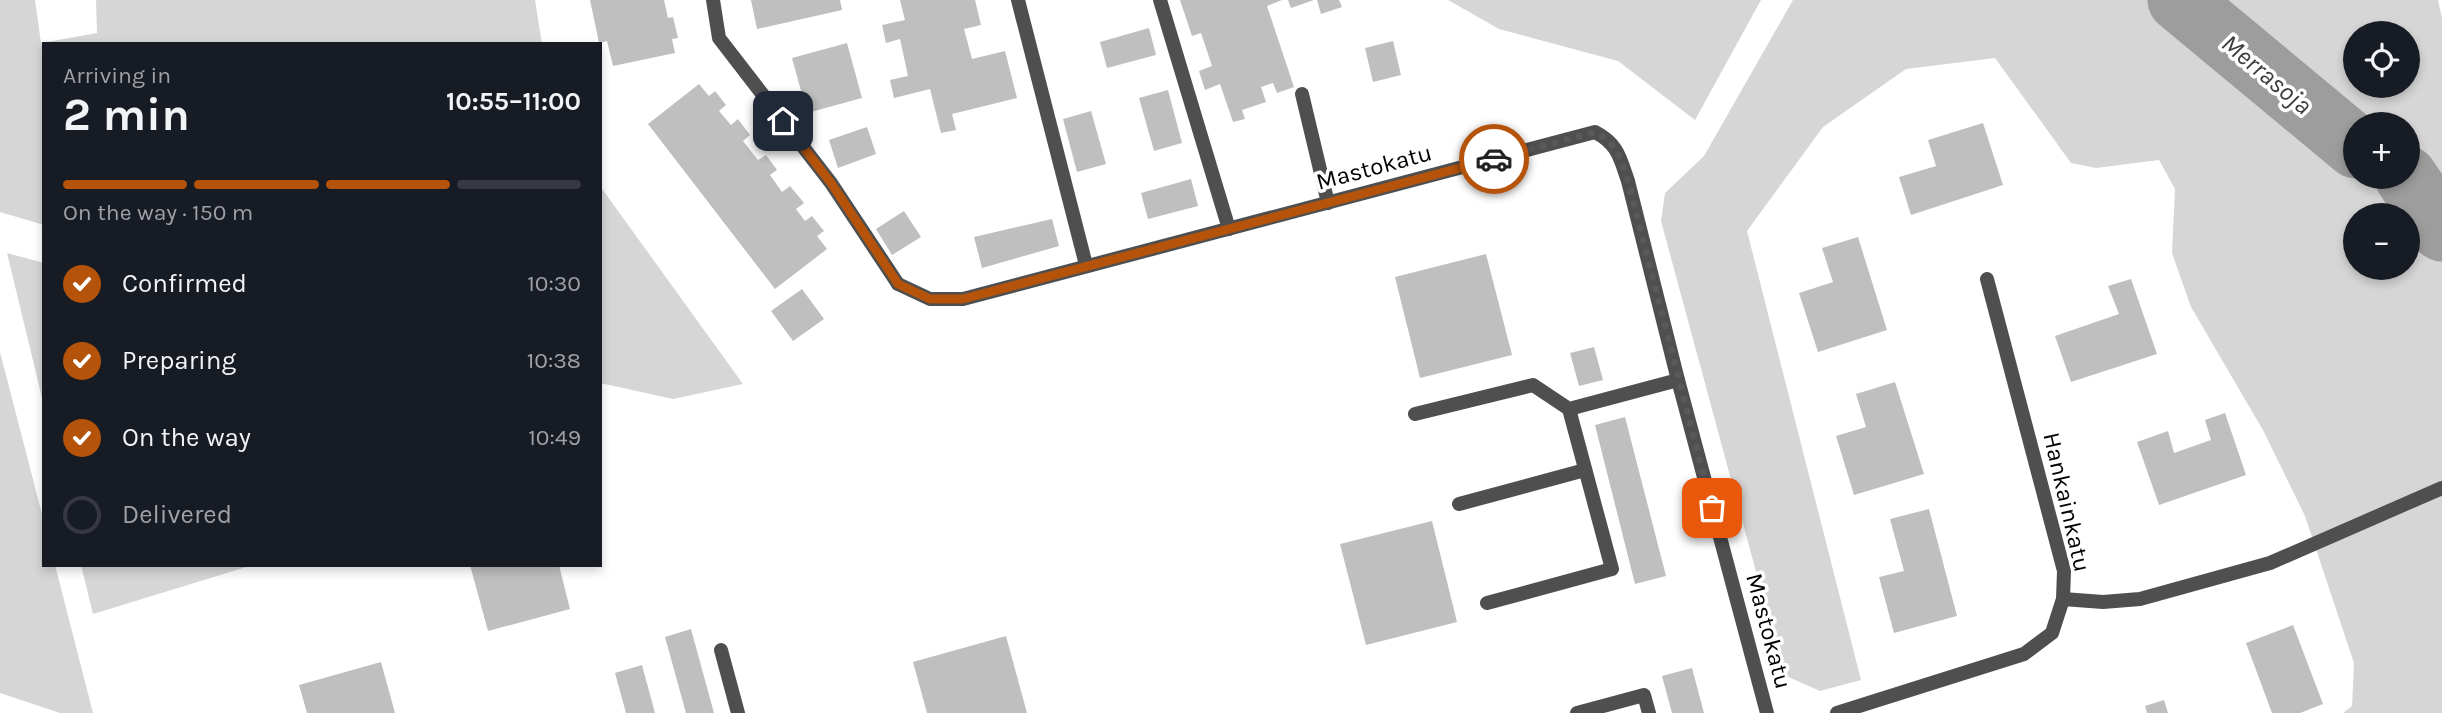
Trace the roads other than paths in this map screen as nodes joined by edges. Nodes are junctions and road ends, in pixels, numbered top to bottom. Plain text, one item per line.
1 (713, 0) edge
2 (1018, 0) edge
3 (1160, 0) edge
4 (1302, 94) dead end
5 (1328, 203) junction
6 (1229, 229) junction
7 (1086, 265) junction
8 (1987, 279) dead end
9 (1678, 380) junction
10 (1569, 409) junction
11 (1415, 414) dead end
12 (1585, 470) junction
13 (2442, 488) edge
14 (1459, 504) dead end
15 (2063, 599) junction
16 (1487, 603) dead end
17 (721, 650) dead end
18 (738, 713) edge
19 (1577, 713) edge
20 (1649, 713) edge
21 (1767, 713) edge
22 (1837, 713) edge

1 - 7 street, Mastokatu
2 - 7 street
3 - 6 street
4 - 5 street
5 - 6 street, Mastokatu
5 - 9 street, Mastokatu
6 - 7 street, Mastokatu
8 - 15 street, Hankainkatu
9 - 10 street
9 - 21 street, Mastokatu
10 - 11 street
10 - 12 street
12 - 14 street
12 - 16 street
13 - 15 street
15 - 22 street, Hankainkatu
17 - 18 street
19 - 20 street

